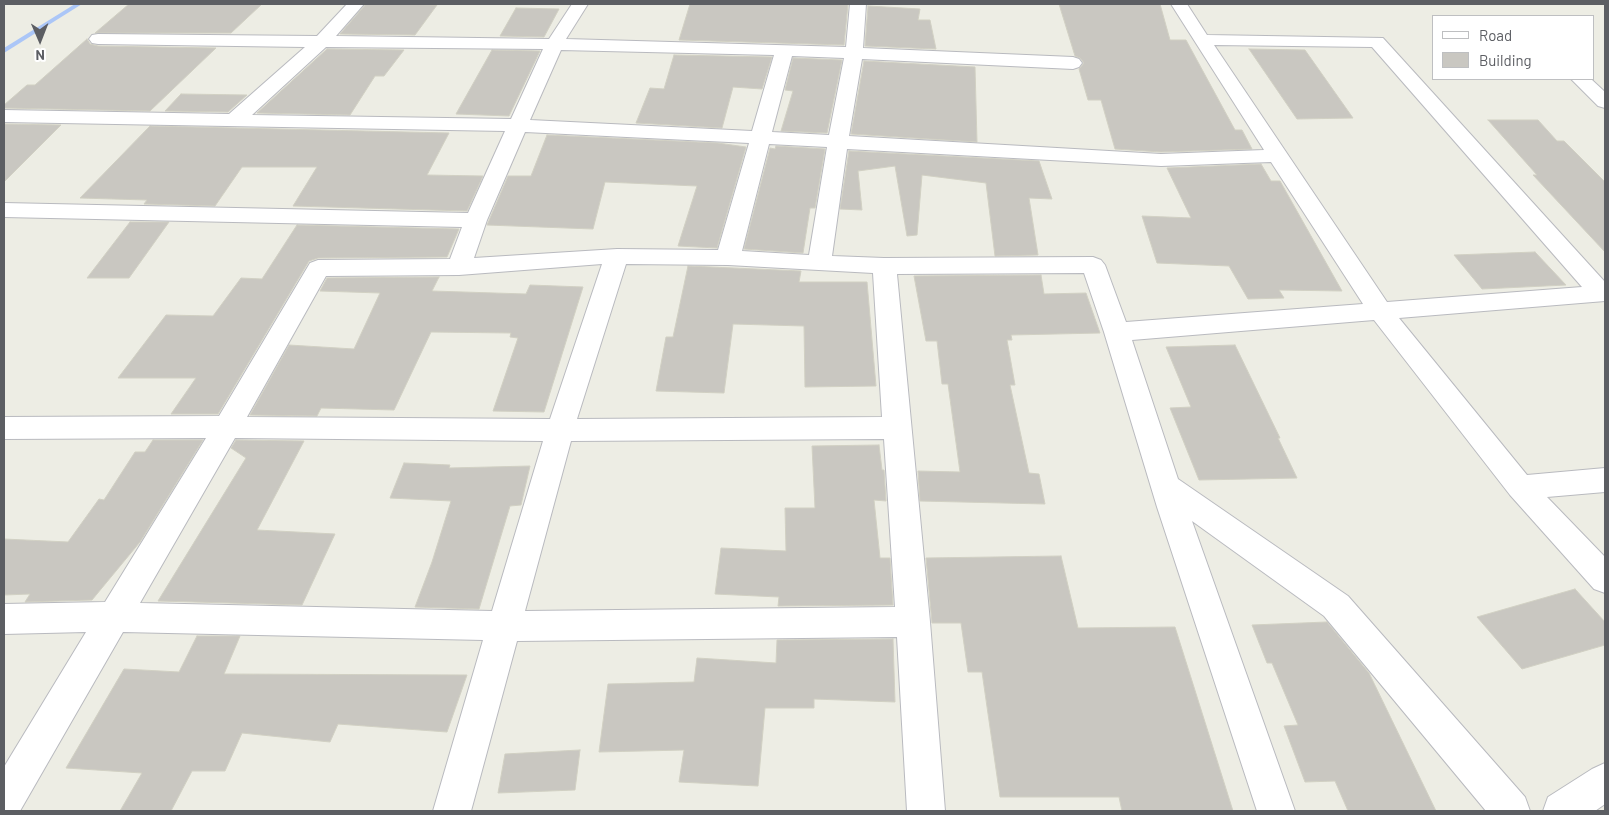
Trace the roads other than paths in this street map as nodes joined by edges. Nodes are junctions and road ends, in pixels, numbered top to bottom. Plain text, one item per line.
1 (356, 4) edge
2 (580, 4) edge
3 (858, 4) edge
4 (1179, 4) edge
5 (98, 38) dead end
6 (1201, 40) junction
7 (322, 41) junction
8 (554, 44) junction
9 (784, 50) junction
10 (854, 54) junction
11 (1073, 63) dead end
12 (1581, 80) edge
13 (1605, 102) edge
14 (4, 116) edge
15 (234, 120) junction
16 (518, 125) junction
17 (761, 137) junction
18 (838, 141) junction
19 (1278, 156) junction
20 (4, 210) edge
21 (476, 220) junction
22 (617, 256) junction
23 (728, 258) junction
24 (819, 263) junction
25 (884, 266) junction
26 (459, 267) junction
27 (1603, 293) edge
28 (1381, 312) junction
29 (1117, 332) junction
30 (228, 426) junction
31 (4, 428) edge
32 (898, 428) junction
33 (560, 430) junction
34 (1605, 480) edge
35 (1166, 486) junction
36 (1520, 487) junction
37 (1605, 579) edge
38 (114, 617) junction
39 (4, 619) edge
40 (913, 622) junction
41 (505, 626) junction
42 (1605, 782) edge
43 (4, 802) edge
44 (452, 811) edge
45 (926, 811) edge
46 (1276, 811) edge
47 (1511, 811) edge
48 (1562, 811) edge

1 - 7 street
2 - 8 street
3 - 10 street
4 - 6 street
5 - 7 street
6 - 19 street
6 - 27 street
7 - 8 street
7 - 15 street
8 - 9 street
8 - 16 street
9 - 10 street
9 - 17 street
10 - 11 street
10 - 18 street
12 - 13 street
14 - 15 street
15 - 16 street
16 - 17 street
16 - 21 street
17 - 18 street
17 - 23 street
18 - 19 street
18 - 24 street
19 - 28 street
20 - 21 street
21 - 26 street
22 - 23 street
22 - 26 street
22 - 33 street
23 - 24 street
24 - 25 street
25 - 29 street
25 - 32 street
26 - 30 street
27 - 28 street
28 - 29 street
28 - 36 street
29 - 35 street
30 - 31 street
30 - 33 street
30 - 38 street
32 - 33 street
32 - 40 street
33 - 41 street
34 - 36 street
35 - 46 street
35 - 47 street
36 - 37 street
38 - 39 street
38 - 41 street
38 - 43 street
40 - 41 street
40 - 45 street
41 - 44 street
42 - 48 street

